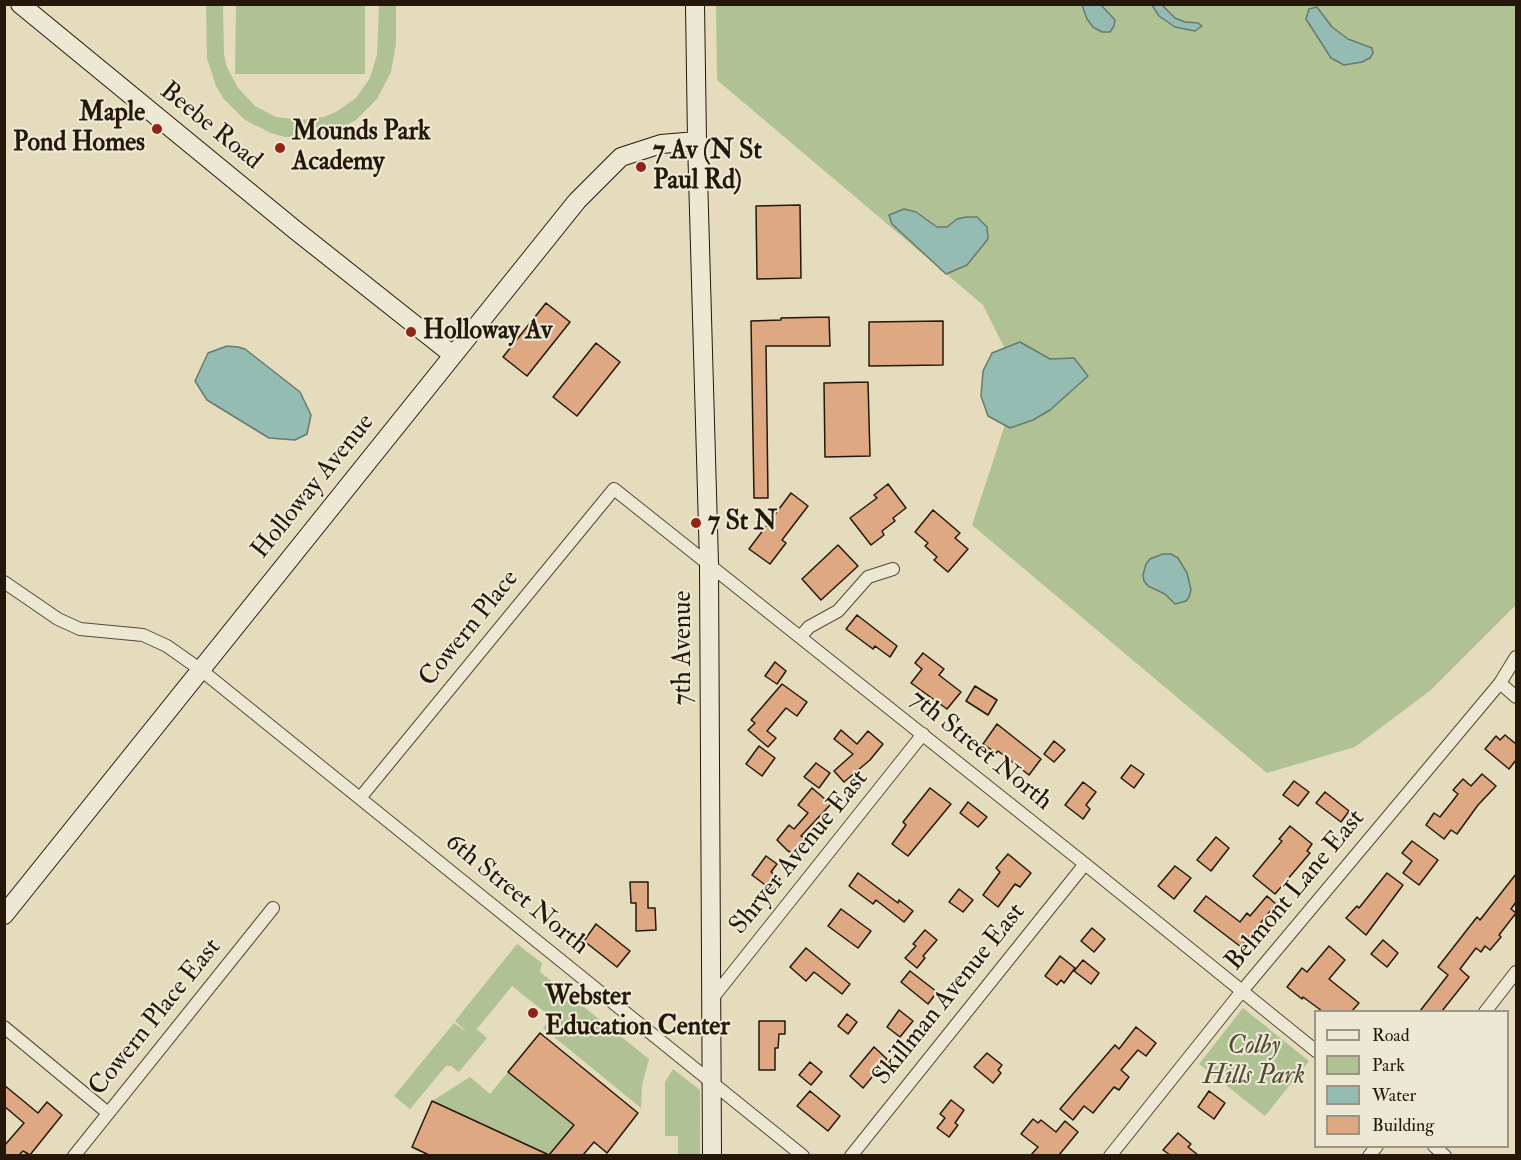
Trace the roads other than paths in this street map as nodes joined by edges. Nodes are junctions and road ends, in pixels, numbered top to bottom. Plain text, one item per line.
1 (20, 4) edge
2 (695, 4) edge
3 (697, 141) junction
4 (453, 355) junction
5 (614, 489) joint
6 (709, 563) junction
7 (893, 569) dead end
8 (4, 582) edge
9 (801, 636) junction
10 (1516, 657) edge
11 (201, 670) junction
12 (1500, 683) junction
13 (1516, 697) edge
14 (923, 734) junction
15 (360, 798) junction
16 (1085, 864) junction
17 (273, 908) dead end
18 (4, 915) edge
19 (1516, 972) edge
20 (1242, 991) junction
21 (711, 1000) junction
22 (1486, 1010) edge
23 (4, 1027) edge
24 (1314, 1049) edge
25 (711, 1082) junction
26 (108, 1113) junction
27 (74, 1155) edge
28 (712, 1155) edge
29 (802, 1155) edge
30 (851, 1155) edge
31 (1110, 1155) edge

1 - 4 street, Beebe Road
2 - 3 street, 7th Avenue
3 - 4 street, Holloway Avenue
3 - 6 street, 7th Avenue
4 - 11 street, Holloway Avenue
5 - 6 street, 7th Street North
5 - 15 street, Cowern Place
6 - 9 street, 7th Street North
6 - 21 street, 7th Avenue
7 - 9 street
8 - 11 street, 6th Street North
9 - 14 street, 7th Street North
10 - 12 street, Belmont Lane East
11 - 15 street, 6th Street North
11 - 18 street, Holloway Avenue
12 - 13 street
12 - 20 street, Belmont Lane East
14 - 16 street, 7th Street North
14 - 21 street, Shryer Avenue East
15 - 25 street, 6th Street North
16 - 20 street, 7th Street North
16 - 30 street, Skillman Avenue East
17 - 26 street, Cowern Place East
19 - 22 street
20 - 24 street, 7th Street North
20 - 31 street, Belmont Lane East
21 - 25 street, 7th Avenue
23 - 26 street
25 - 28 street, 7th Avenue
25 - 29 street, 6th Street North
26 - 27 street, Cowern Place East

